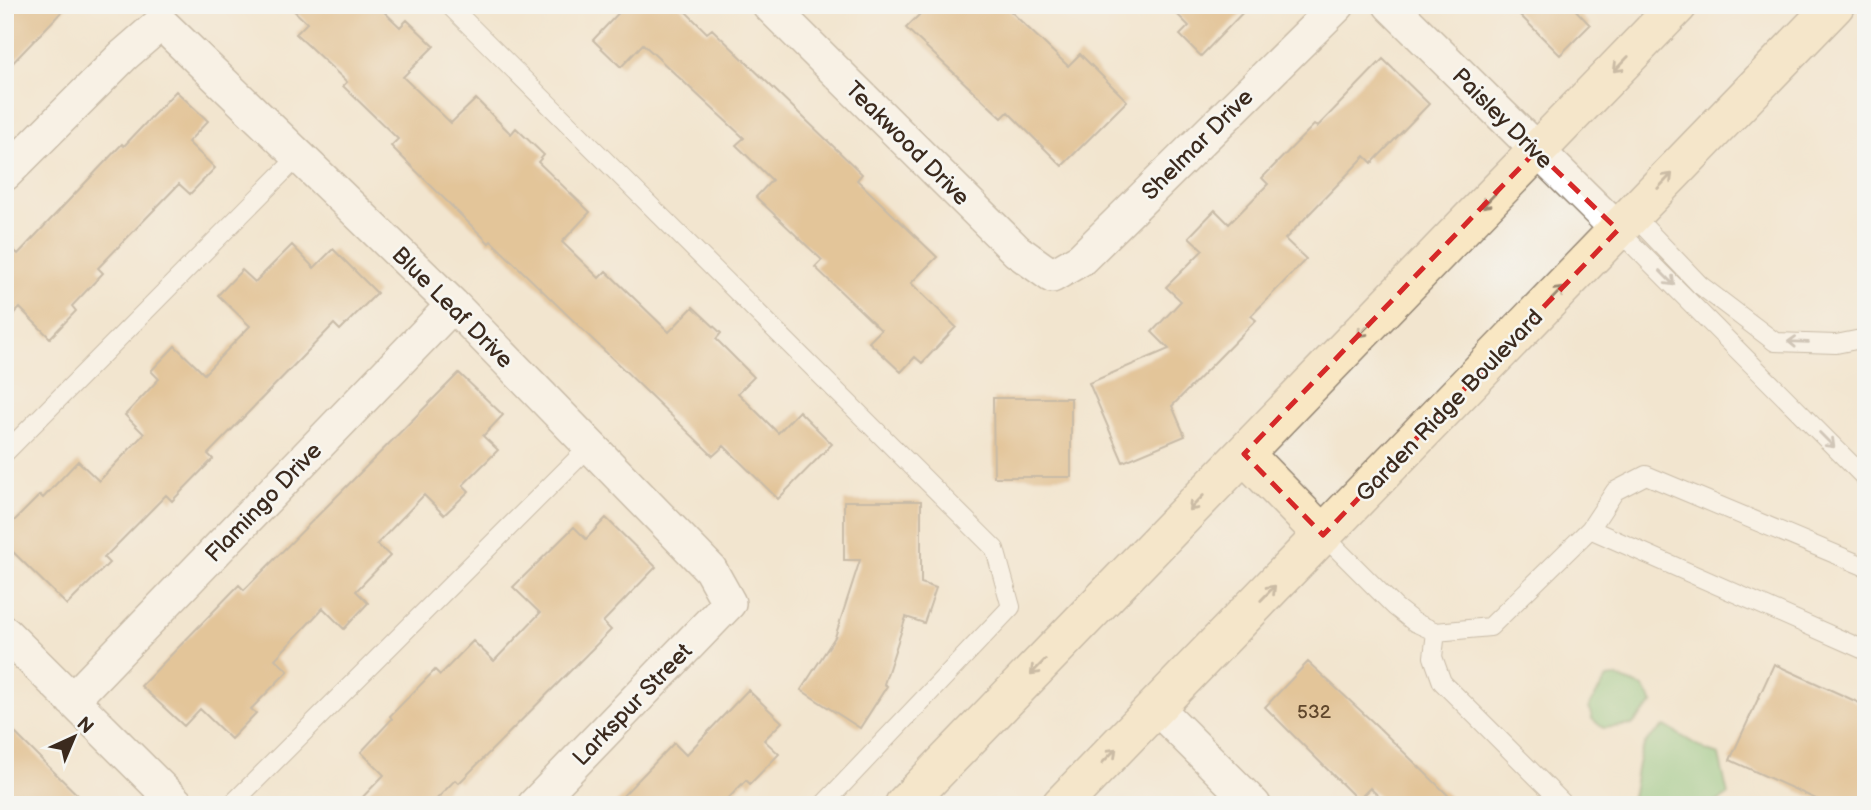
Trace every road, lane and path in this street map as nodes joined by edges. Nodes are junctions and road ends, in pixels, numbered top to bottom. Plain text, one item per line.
1 (449, 5) edge
2 (769, 5) edge
3 (1338, 5) edge
4 (1390, 5) edge
5 (1678, 5) edge
6 (1835, 5) edge
7 (1536, 151) junction
8 (299, 156) junction
9 (5, 174) edge
10 (1625, 223) junction
11 (1052, 276) joint
12 (453, 305) junction
13 (1866, 338) edge
14 (590, 446) junction
15 (5, 453) edge
16 (1244, 454) junction
17 (1866, 479) edge
18 (1590, 529) junction
19 (1323, 536) junction
20 (1866, 567) edge
21 (729, 603) joint
22 (1436, 632) junction
23 (5, 633) edge
24 (1866, 648) edge
25 (72, 700) junction
26 (1157, 708) junction
27 (178, 805) edge
28 (231, 805) edge
29 (534, 805) edge
30 (823, 805) edge
31 (904, 805) edge
32 (1061, 805) edge
33 (1254, 805) edge
34 (1565, 805) edge

1 - 30 lane
2 - 11 street, Teakwood Drive
3 - 11 street, Shelmar Drive
4 - 7 street, Paisley Drive
5 -> 7 main road
10 -> 6 main road, Garden Ridge Boulevard
7 - 10 street, Paisley Drive
7 -> 16 main road
8 - 9 street, Blue Leaf Drive
8 - 12 street, Blue Leaf Drive
8 - 15 lane
13 -> 10 lane
10 -> 17 lane
19 -> 10 main road, Garden Ridge Boulevard
12 - 14 street, Blue Leaf Drive
12 - 25 street, Flamingo Drive
14 - 21 street, Blue Leaf Drive
14 - 28 lane
16 - 19 main road
16 -> 31 main road
18 - 20 lane
18 - 22 lane
18 - 24 lane
19 - 22 lane
26 -> 19 main road, Garden Ridge Boulevard
21 - 29 street, Larkspur Street
22 - 34 lane
23 - 25 street
25 - 27 street
32 -> 26 main road, Garden Ridge Boulevard
26 - 33 street

